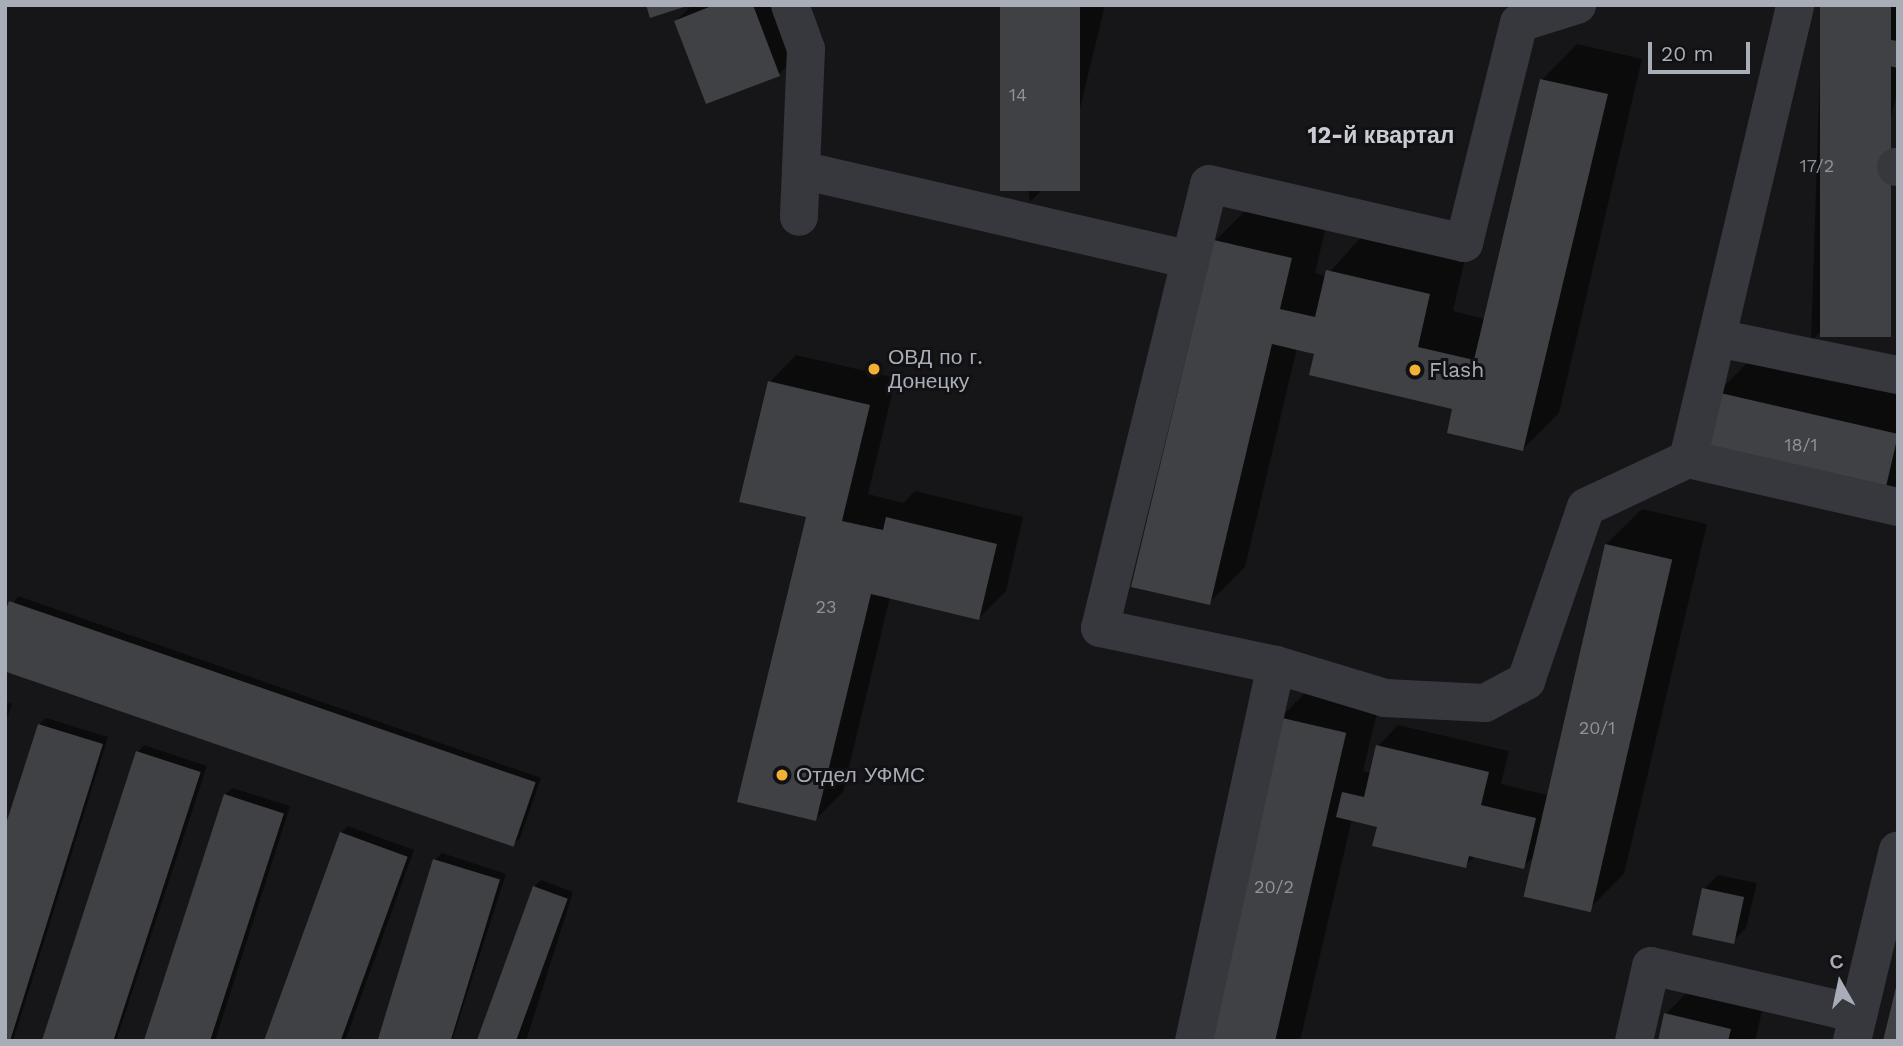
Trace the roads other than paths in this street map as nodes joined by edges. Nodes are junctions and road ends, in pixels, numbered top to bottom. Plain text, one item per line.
1 (790, 5) edge
2 (1577, 5) edge
3 (1795, 5) edge
4 (801, 170) junction
5 (799, 217) dead end
6 (1191, 260) junction
7 (1717, 338) junction
8 (1898, 375) edge
9 (1688, 459) junction
10 (1898, 506) edge
11 (1276, 665) junction
12 (1898, 850) edge
13 (1855, 1027) edge
14 (1194, 1041) edge
15 (1634, 1041) edge

1 - 4 street
2 - 6 street
3 - 7 street
4 - 5 street
4 - 6 street
6 - 11 street
7 - 8 street
7 - 9 street
9 - 10 street
9 - 11 street
11 - 14 street
12 - 13 street
13 - 15 street

